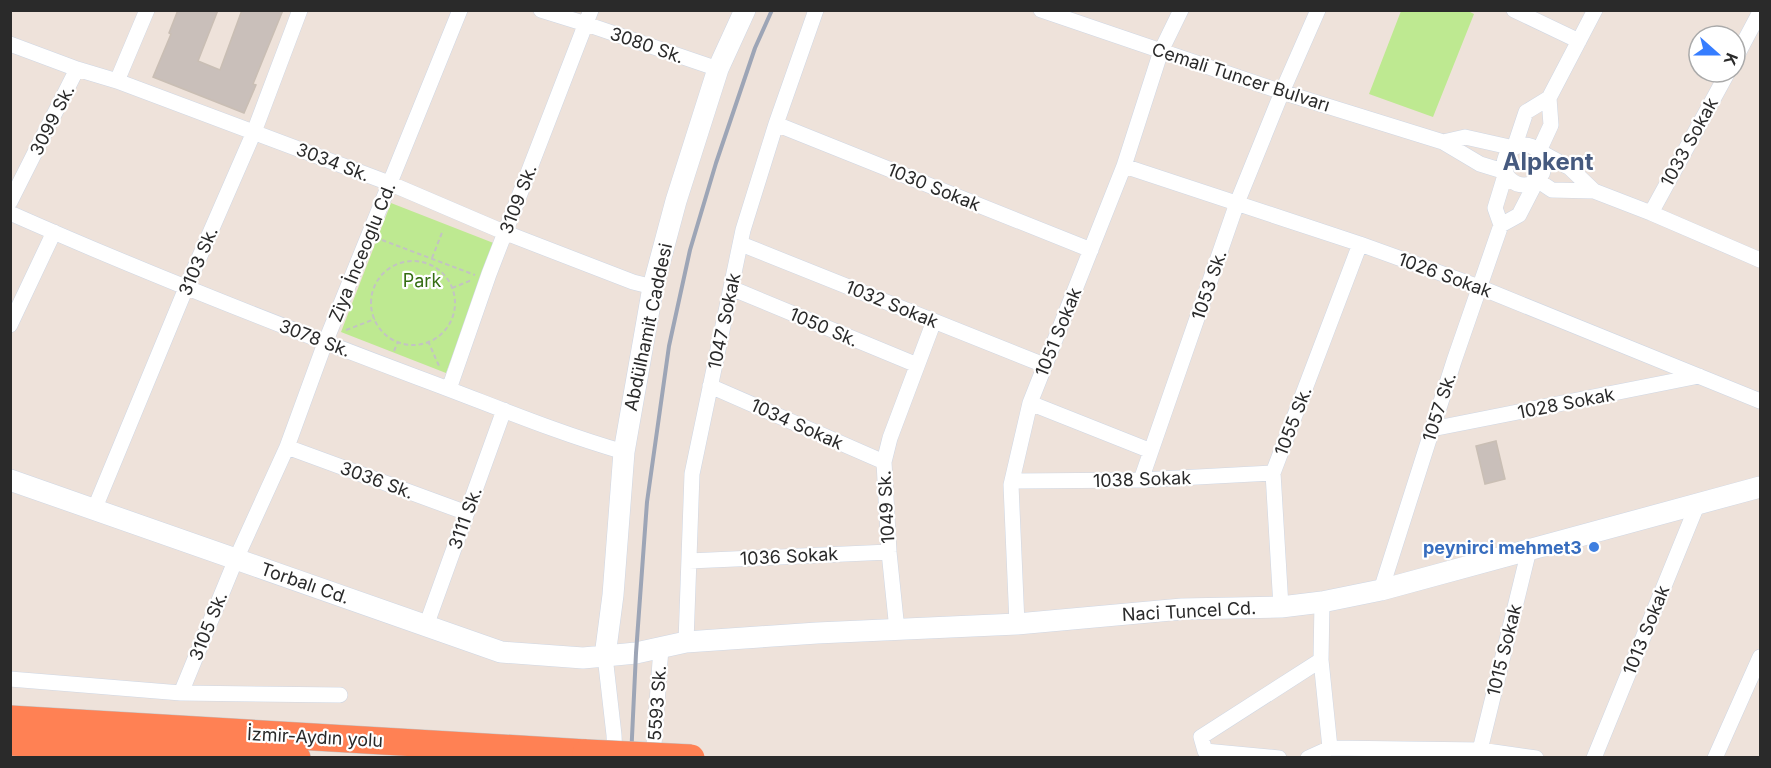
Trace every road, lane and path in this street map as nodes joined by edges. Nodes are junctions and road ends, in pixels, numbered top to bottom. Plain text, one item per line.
1 (147, 10) edge
2 (300, 10) edge
3 (460, 10) edge
4 (541, 10) edge
5 (745, 10) edge
6 (816, 10) edge
7 (1041, 10) edge
8 (1180, 10) edge
9 (1318, 10) edge
10 (1514, 10) edge
11 (1595, 10) edge
12 (1757, 14) edge
13 (588, 17) edge
14 (1747, 34) edge
15 (1579, 41) junction
16 (10, 44) edge
17 (1161, 51) junction
18 (77, 69) junction
19 (718, 69) junction
20 (117, 81) junction
21 (1721, 84) edge
22 (1282, 92) junction
23 (1549, 98) junction
24 (776, 124) junction
25 (254, 132) junction
26 (1443, 142) junction
27 (1514, 148) junction
28 (1539, 151) junction
29 (1124, 166) junction
30 (1506, 172) junction
31 (1537, 180) junction
32 (389, 183) junction
33 (1594, 191) junction
34 (10, 202) edge
35 (1237, 203) junction
36 (10, 213) edge
37 (1651, 213) junction
38 (1501, 225) junction
39 (443, 230) dead end
40 (54, 232) junction
41 (506, 232) junction
42 (369, 236) junction
43 (741, 244) junction
44 (1360, 244) junction
45 (1092, 250) junction
46 (431, 259) junction
47 (1761, 260) edge
48 (429, 264) junction
49 (480, 278) dead end
50 (652, 287) junction
51 (1479, 287) junction
52 (186, 288) junction
53 (731, 288) junction
54 (375, 319) junction
55 (934, 321) junction
56 (10, 325) edge
57 (346, 330) dead end
58 (428, 341) junction
59 (398, 342) junction
60 (325, 343) junction
61 (394, 351) dead end
62 (917, 365) junction
63 (1044, 365) junction
64 (439, 366) dead end
65 (1699, 376) junction
66 (710, 386) junction
67 (449, 389) junction
68 (1761, 401) edge
69 (1029, 403) junction
70 (504, 410) junction
71 (1432, 429) junction
72 (287, 447) junction
73 (1151, 451) junction
74 (624, 452) junction
75 (884, 462) junction
76 (1273, 473) junction
77 (10, 480) edge
78 (1141, 480) junction
79 (1012, 481) junction
80 (1761, 487) edge
81 (1698, 503) junction
82 (94, 510) junction
83 (467, 513) junction
84 (1528, 550) junction
85 (889, 552) junction
86 (236, 559) junction
87 (689, 561) junction
88 (1381, 590) junction
89 (1322, 602) junction
90 (1281, 607) junction
91 (1017, 624) junction
92 (426, 626) junction
93 (897, 630) junction
94 (686, 642) junction
95 (661, 648) junction
96 (605, 657) junction
97 (1761, 657) edge
98 (1321, 660) junction
99 (10, 679) edge
100 (181, 693) junction
101 (340, 695) dead end
102 (10, 719) edge
103 (10, 742) edge
104 (1330, 748) junction
105 (1480, 750) junction
106 (297, 758) edge
107 (615, 758) edge
108 (653, 758) edge
109 (691, 758) edge
110 (1279, 758) edge
111 (1308, 758) edge
112 (1536, 758) edge
113 (1594, 758) edge
114 (1715, 758) edge

1 - 20 street
2 - 25 street, 3103 Sk.
3 - 32 street, Ziya İnceoglu Cd.
4 - 13 street, 3080 Sk.
5 - 19 main road, Abdülhamit Caddesi
6 - 24 street, 1047 Sokak
7 - 17 street, Cemali Tuncer Bulvarı
8 - 17 street, 1051 Sokak
9 - 22 street, 1053 Sk.
10 - 15 street
11 - 15 street
12 - 14 street
13 - 19 street, 3080 Sk.
13 - 41 street, 3109 Sk.
15 - 23 street
16 - 18 street, 3034 Sk.
17 - 22 street, Cemali Tuncer Bulvarı
17 - 29 street, 1051 Sokak
18 - 20 street, 3034 Sk.
18 - 34 street, 3099 Sk.
19 - 50 main road, Abdülhamit Caddesi
20 - 25 street, 3034 Sk.
21 - 37 street, 1033 Sokak
22 - 26 street, Cemali Tuncer Bulvarı
22 - 35 street, 1053 Sk.
23 - 27 street
23 - 28 street
24 - 43 street, 1047 Sokak
24 - 45 street, 1030 Sokak
25 - 32 street, 3034 Sk.
25 - 52 street, 3103 Sk.
26 - 27 street
26 - 30 street
27 - 28 street
27 - 30 street
28 - 31 street
28 - 33 street
29 - 35 street, 1026 Sokak
29 - 45 street, 1051 Sokak
30 - 31 street
30 - 38 street
31 - 33 street
31 - 38 street
32 - 41 street, 3034 Sk.
32 - 42 street, Ziya İnceoglu Cd.
33 - 37 street
35 - 44 street, 1026 Sokak
35 - 73 street, 1053 Sk.
36 - 40 street, 3078 Sk.
37 - 47 street
38 - 51 street, 1057 Sk.
39 - 46 path
40 - 52 street, 3078 Sk.
40 - 56 street
41 - 50 street, 3034 Sk.
41 - 67 street, 3109 Sk.
42 - 46 path
42 - 60 street, Ziya İnceoglu Cd.
43 - 53 street, 1047 Sokak
43 - 55 street, 1032 Sokak
44 - 51 street, 1026 Sokak
44 - 76 street, 1055 Sk.
45 - 63 street, 1051 Sokak
46 - 48 path
46 - 49 path
48 - 54 path
48 - 58 path
50 - 74 main road, Abdülhamit Caddesi
51 - 65 street, 1026 Sokak
51 - 71 street, 1057 Sk.
52 - 60 street, 3078 Sk.
52 - 82 street, 3103 Sk.
53 - 62 street, 1050 Sk.
53 - 66 street, 1047 Sokak
54 - 57 path
54 - 59 path
55 - 62 street, 1049 Sk.
55 - 63 street, 1032 Sokak
58 - 59 path
58 - 64 path
59 - 61 path
60 - 67 street, 3078 Sk.
60 - 72 street, Ziya İnceoglu Cd.
62 - 75 street, 1049 Sk.
63 - 69 street, 1051 Sokak
65 - 68 street, 1026 Sokak
65 - 71 street, 1028 Sokak
66 - 75 street, 1034 Sokak
66 - 87 street, 1047 Sokak
67 - 70 street, 3078 Sk.
69 - 73 street
69 - 79 street, 1051 Sokak
70 - 74 street, 3078 Sk.
70 - 83 street, 3111 Sk.
71 - 88 street, 1057 Sk.
72 - 83 street, 3036 Sk.
72 - 86 street, Ziya İnceoglu Cd.
73 - 78 street, 1053 Sk.
74 - 96 main road, Abdülhamit Caddesi
75 - 85 street, 1049 Sk.
76 - 78 street, 1038 Sokak
76 - 90 street, 1055 Sk.
77 - 82 main road, Torbalı Cd.
78 - 79 street, 1038 Sokak
79 - 91 street, 1051 Sokak
80 - 81 main road, Naci Tuncel Cd.
81 - 84 main road, Naci Tuncel Cd.
81 - 113 street, 1013 Sokak
82 - 86 main road, Torbalı Cd.
83 - 92 street, 3111 Sk.
84 - 88 main road, Naci Tuncel Cd.
84 - 105 street, 1015 Sokak
85 - 87 street, 1036 Sokak
85 - 93 street, 1049 Sk.
86 - 92 main road, Torbalı Cd.
86 - 100 street, 3105 Sk.
87 - 94 street, 1047 Sokak
88 - 89 main road, Naci Tuncel Cd.
89 - 90 main road, Naci Tuncel Cd.
89 - 98 street
90 - 91 main road, Naci Tuncel Cd.
91 - 93 main road, Naci Tuncel Cd.
92 - 96 main road, Torbalı Cd.
93 - 94 main road, Naci Tuncel Cd.
94 - 95 main road, Naci Tuncel Cd.
95 - 96 main road, Naci Tuncel Cd.
95 - 108 street, 5593 Sk.
96 - 107 street
97 - 114 street
98 - 104 street
98 - 110 street
99 - 100 street
100 - 101 street
102 - 109 highway, İzmir-Aydın yolu, bridge
103 - 106 highway
104 - 105 street
104 - 111 street
105 - 112 street

